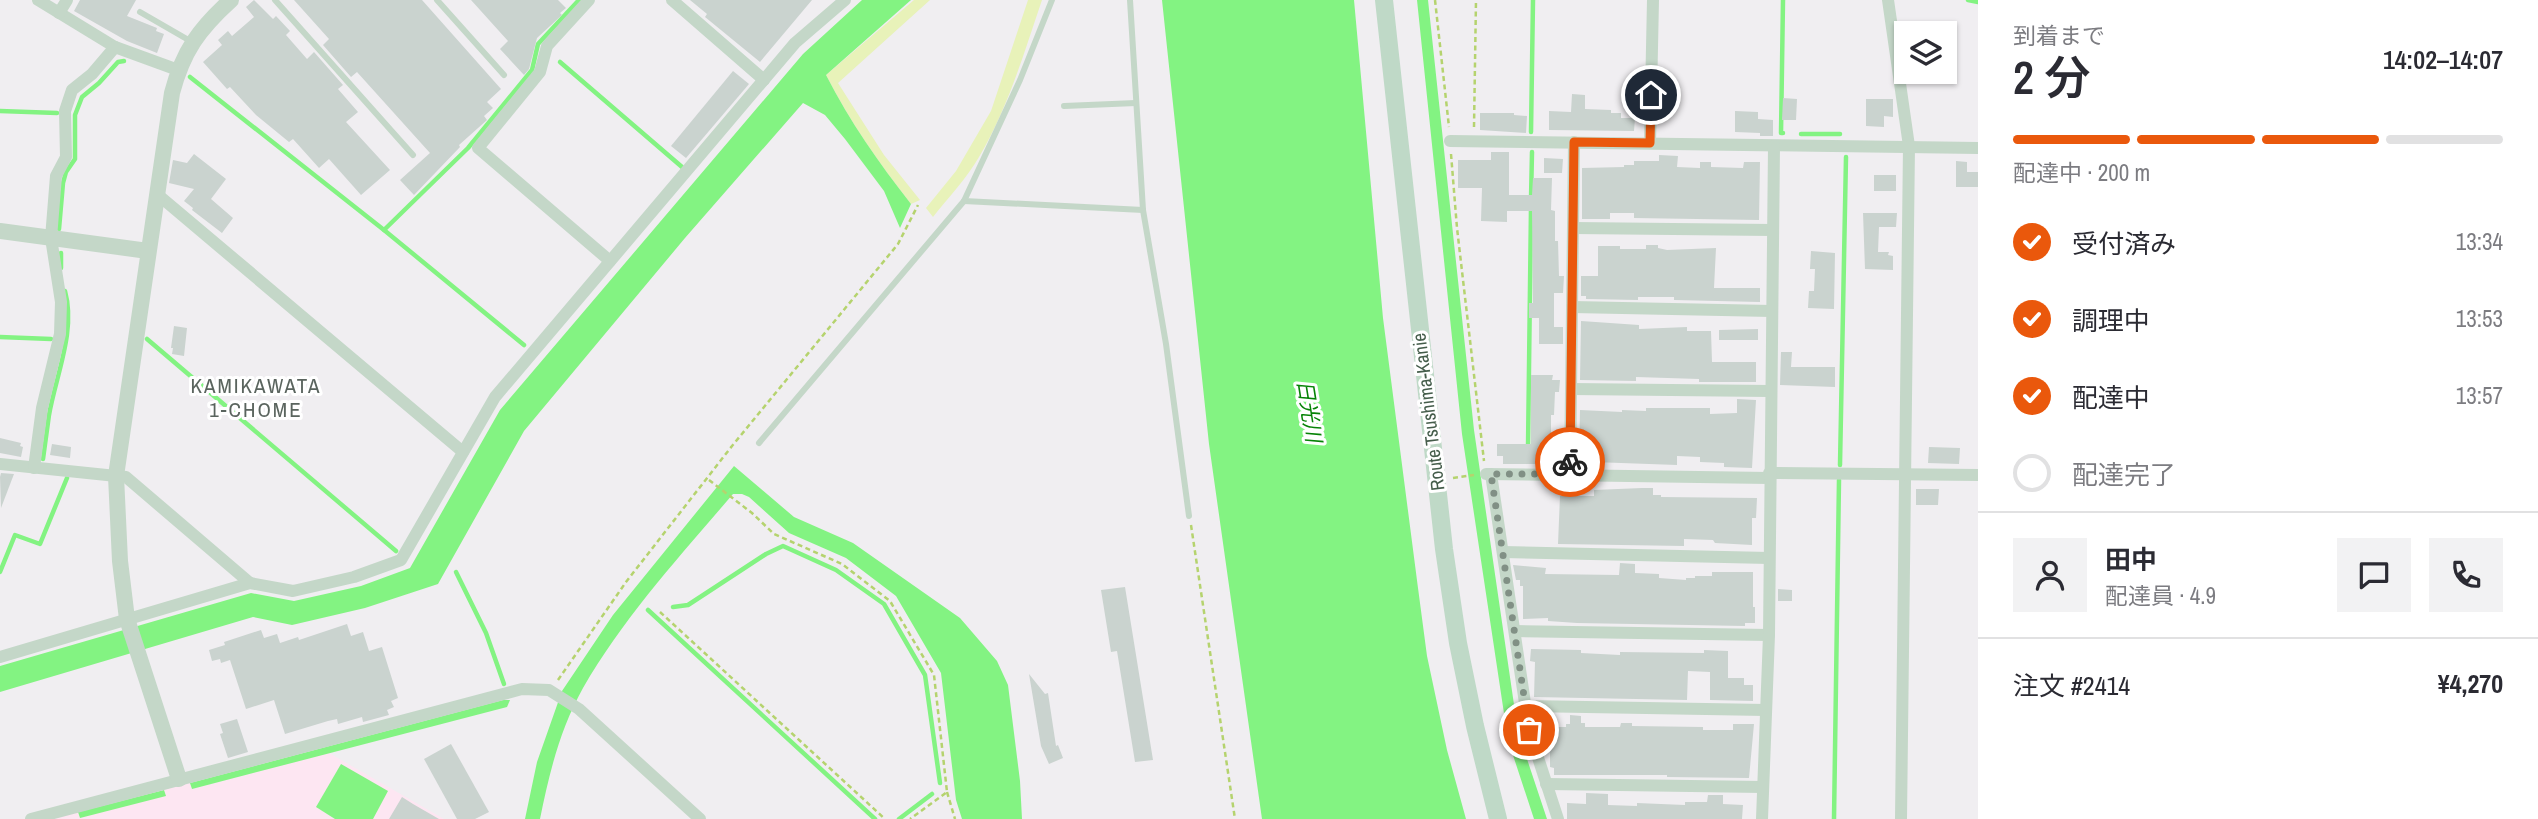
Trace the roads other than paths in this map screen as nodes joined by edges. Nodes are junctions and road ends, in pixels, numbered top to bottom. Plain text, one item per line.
1 (38, 0) edge
2 (67, 0) edge
3 (231, 0) edge
4 (275, 0) edge
5 (438, 0) edge
6 (589, 0) edge
7 (672, 0) edge
8 (845, 0) edge
9 (1052, 0) edge
10 (1130, 0) edge
11 (1384, 0) edge
12 (1653, 0) edge
13 (1888, 0) edge
14 (140, 12) dead end
15 (59, 13) junction
16 (192, 42) junction
17 (115, 47) junction
18 (178, 70) junction
19 (504, 75) dead end
20 (764, 80) junction
21 (1136, 103) junction
22 (1064, 106) dead end
23 (1450, 141) road end
24 (1574, 142) junction
25 (1650, 143) junction
26 (1774, 146) junction
27 (1909, 146) junction
28 (1978, 148) edge
29 (413, 155) dead end
30 (157, 194) junction
31 (964, 201) junction
32 (1143, 210) junction
33 (1573, 228) junction
34 (1773, 230) junction
35 (0, 231) edge
36 (51, 238) junction
37 (148, 251) junction
38 (610, 261) junction
39 (1572, 307) junction
40 (1772, 311) junction
41 (1571, 389) junction
42 (1770, 391) junction
43 (759, 443) dead end
44 (463, 452) junction
45 (0, 464) edge
46 (34, 468) junction
47 (1570, 474) junction
48 (1906, 475) junction
49 (1978, 475) edge
50 (116, 476) junction
51 (1769, 476) junction
52 (1189, 516) road end
53 (1503, 552) junction
54 (1769, 558) junction
55 (250, 583) junction
56 (128, 622) junction
57 (1514, 631) junction
58 (1769, 635) junction
59 (0, 657) edge
60 (1526, 706) junction
61 (1766, 710) junction
62 (179, 779) junction
63 (1546, 784) junction
64 (1763, 788) junction
65 (31, 819) edge
66 (700, 819) edge
67 (1498, 819) edge
68 (1558, 819) edge
69 (1762, 819) edge
70 (1901, 819) edge

1 - 15 street
2 - 15 street
3 - 16 street
4 - 29 lane
5 - 19 lane
6 - 38 street
7 - 20 street
8 - 20 street
9 - 31 lane
10 - 21 lane
11 - 67 main road, Route Tsushima-Kanie
12 - 25 street
13 - 27 street
14 - 16 lane
15 - 17 street
16 - 18 street
17 - 18 street
17 - 36 street
18 - 30 street
20 - 38 street
21 - 22 lane
21 - 32 lane
23 - 24 street
24 - 25 street
24 - 33 street
25 - 26 street
26 - 27 street
26 - 34 street
27 - 28 street
27 - 48 street
30 - 37 street
30 - 44 street
31 - 32 lane
31 - 43 lane
32 - 52 lane
33 - 34 street
33 - 39 street
34 - 40 street
35 - 36 street
36 - 37 street
36 - 46 street
37 - 50 street
38 - 44 street
39 - 40 street
39 - 41 street
40 - 42 street
41 - 42 street
41 - 47 street
42 - 51 street
44 - 55 street
45 - 46 street
46 - 50 street
47 - 51 street
47 - 53 street
48 - 49 street
48 - 51 street
48 - 70 street
50 - 55 street
50 - 56 street
51 - 54 street
53 - 54 street
53 - 57 street
54 - 58 street
55 - 56 street
56 - 59 street
56 - 62 street
57 - 58 street
57 - 60 street
58 - 61 street
60 - 61 street
60 - 63 street
61 - 64 street
62 - 65 street
62 - 66 street
63 - 64 street
63 - 68 street
64 - 69 street

